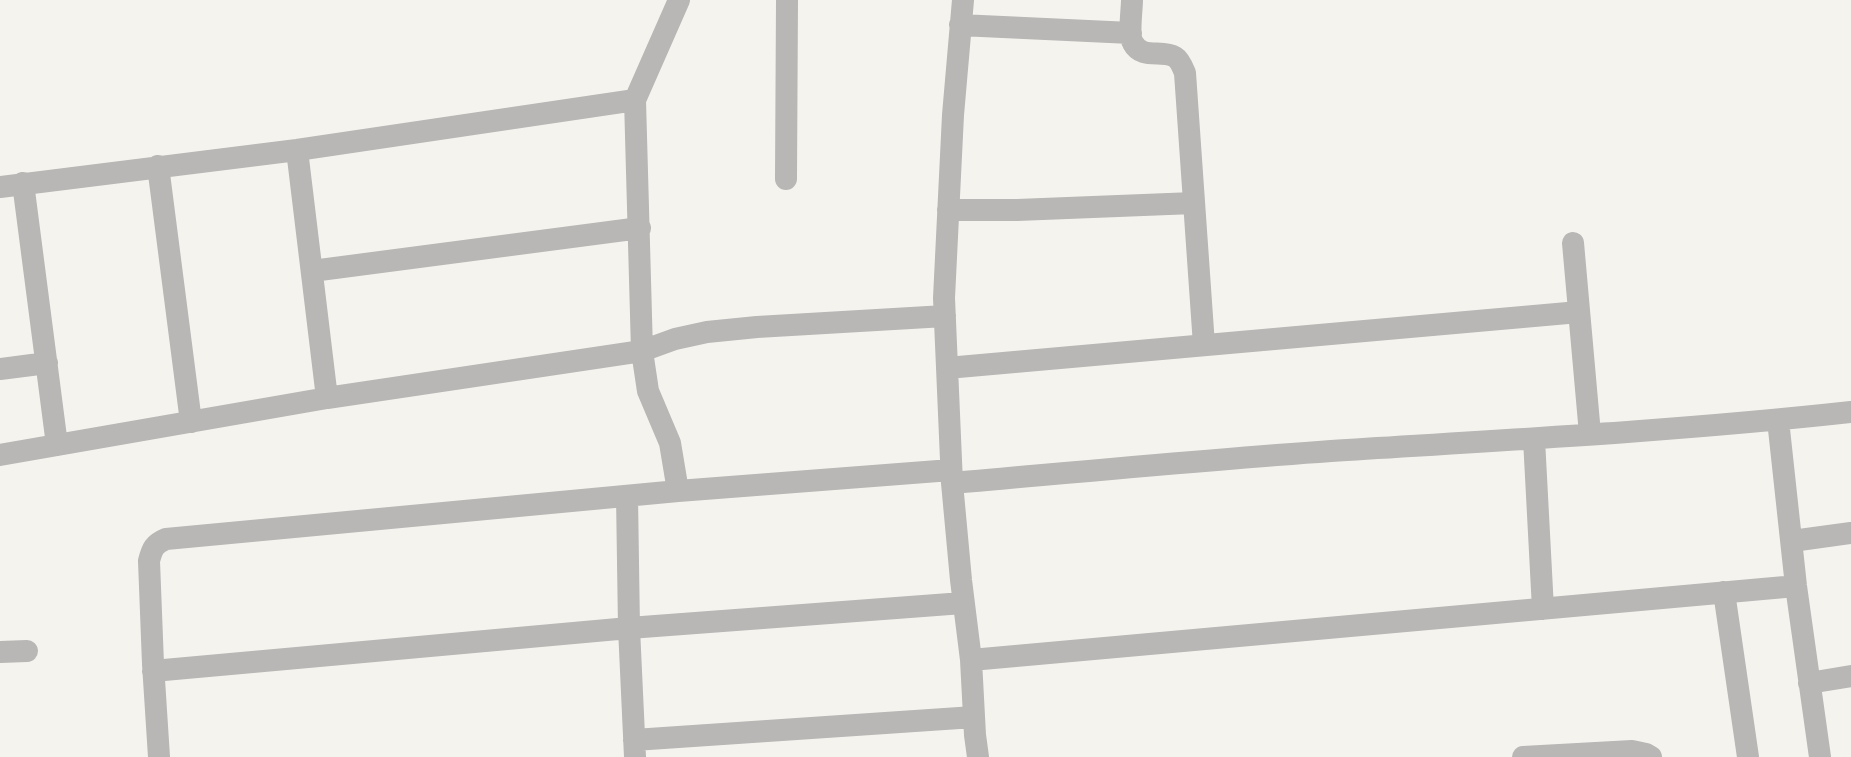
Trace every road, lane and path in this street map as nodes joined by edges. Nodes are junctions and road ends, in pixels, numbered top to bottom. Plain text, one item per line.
1 (678, 0) edge
2 (787, 0) edge
3 (962, 0) edge
4 (1132, 0) edge
5 (960, 25) junction
6 (1131, 32) junction
7 (635, 100) junction
8 (297, 150) junction
9 (158, 166) junction
10 (786, 179) dead end
11 (23, 183) junction
12 (0, 187) edge
13 (1194, 203) junction
14 (948, 210) junction
15 (640, 228) junction
16 (1573, 244) dead end
17 (312, 271) junction
18 (1579, 312) junction
19 (945, 316) junction
20 (1204, 345) junction
21 (642, 351) junction
22 (47, 363) junction
23 (947, 368) junction
24 (0, 369) edge
25 (327, 398) junction
26 (1851, 412) edge
27 (1778, 420) junction
28 (191, 422) junction
29 (1590, 434) junction
30 (1534, 439) junction
31 (57, 445) junction
32 (0, 455) edge
33 (952, 477) junction
34 (678, 491) junction
35 (627, 496) junction
36 (1851, 532) edge
37 (1792, 541) junction
38 (1796, 586) junction
39 (1724, 592) junction
40 (964, 603) junction
41 (1543, 609) junction
42 (629, 628) junction
43 (27, 651) dead end
44 (0, 652) edge
45 (971, 660) junction
46 (153, 671) junction
47 (1851, 676) edge
48 (1809, 683) junction
49 (974, 717) junction
50 (635, 748) edge
51 (159, 757) edge
52 (978, 757) edge
53 (1523, 757) edge
54 (1651, 757) edge
55 (1748, 757) edge
56 (1820, 757) edge

1 - 7 street
2 - 10 street
3 - 5 street
4 - 6 street
5 - 6 street
5 - 14 street
6 - 13 street
7 - 8 street
7 - 15 street
8 - 9 street
8 - 17 street
9 - 11 street
9 - 28 street
11 - 12 street
11 - 22 street
13 - 14 street
13 - 20 street
14 - 19 street
15 - 17 street
15 - 21 street
16 - 18 street
17 - 25 street
18 - 20 street
18 - 29 street
19 - 21 street
19 - 23 street
20 - 23 street
21 - 25 street
21 - 34 street
22 - 24 street
22 - 31 street
23 - 33 street
25 - 28 street
26 - 27 street
27 - 29 street
27 - 37 street
28 - 31 street
29 - 30 street
30 - 33 street
30 - 41 street
31 - 32 street
33 - 34 street
33 - 40 street
34 - 35 street
35 - 42 street
35 - 46 street
36 - 37 street
37 - 38 street
38 - 39 street
38 - 48 street
39 - 41 street
39 - 55 street
40 - 42 street
40 - 45 street
41 - 45 street
42 - 46 street
42 - 50 street
43 - 44 street
45 - 49 street
46 - 51 street
47 - 48 street
48 - 56 street
49 - 50 street
49 - 52 street
53 - 54 street

